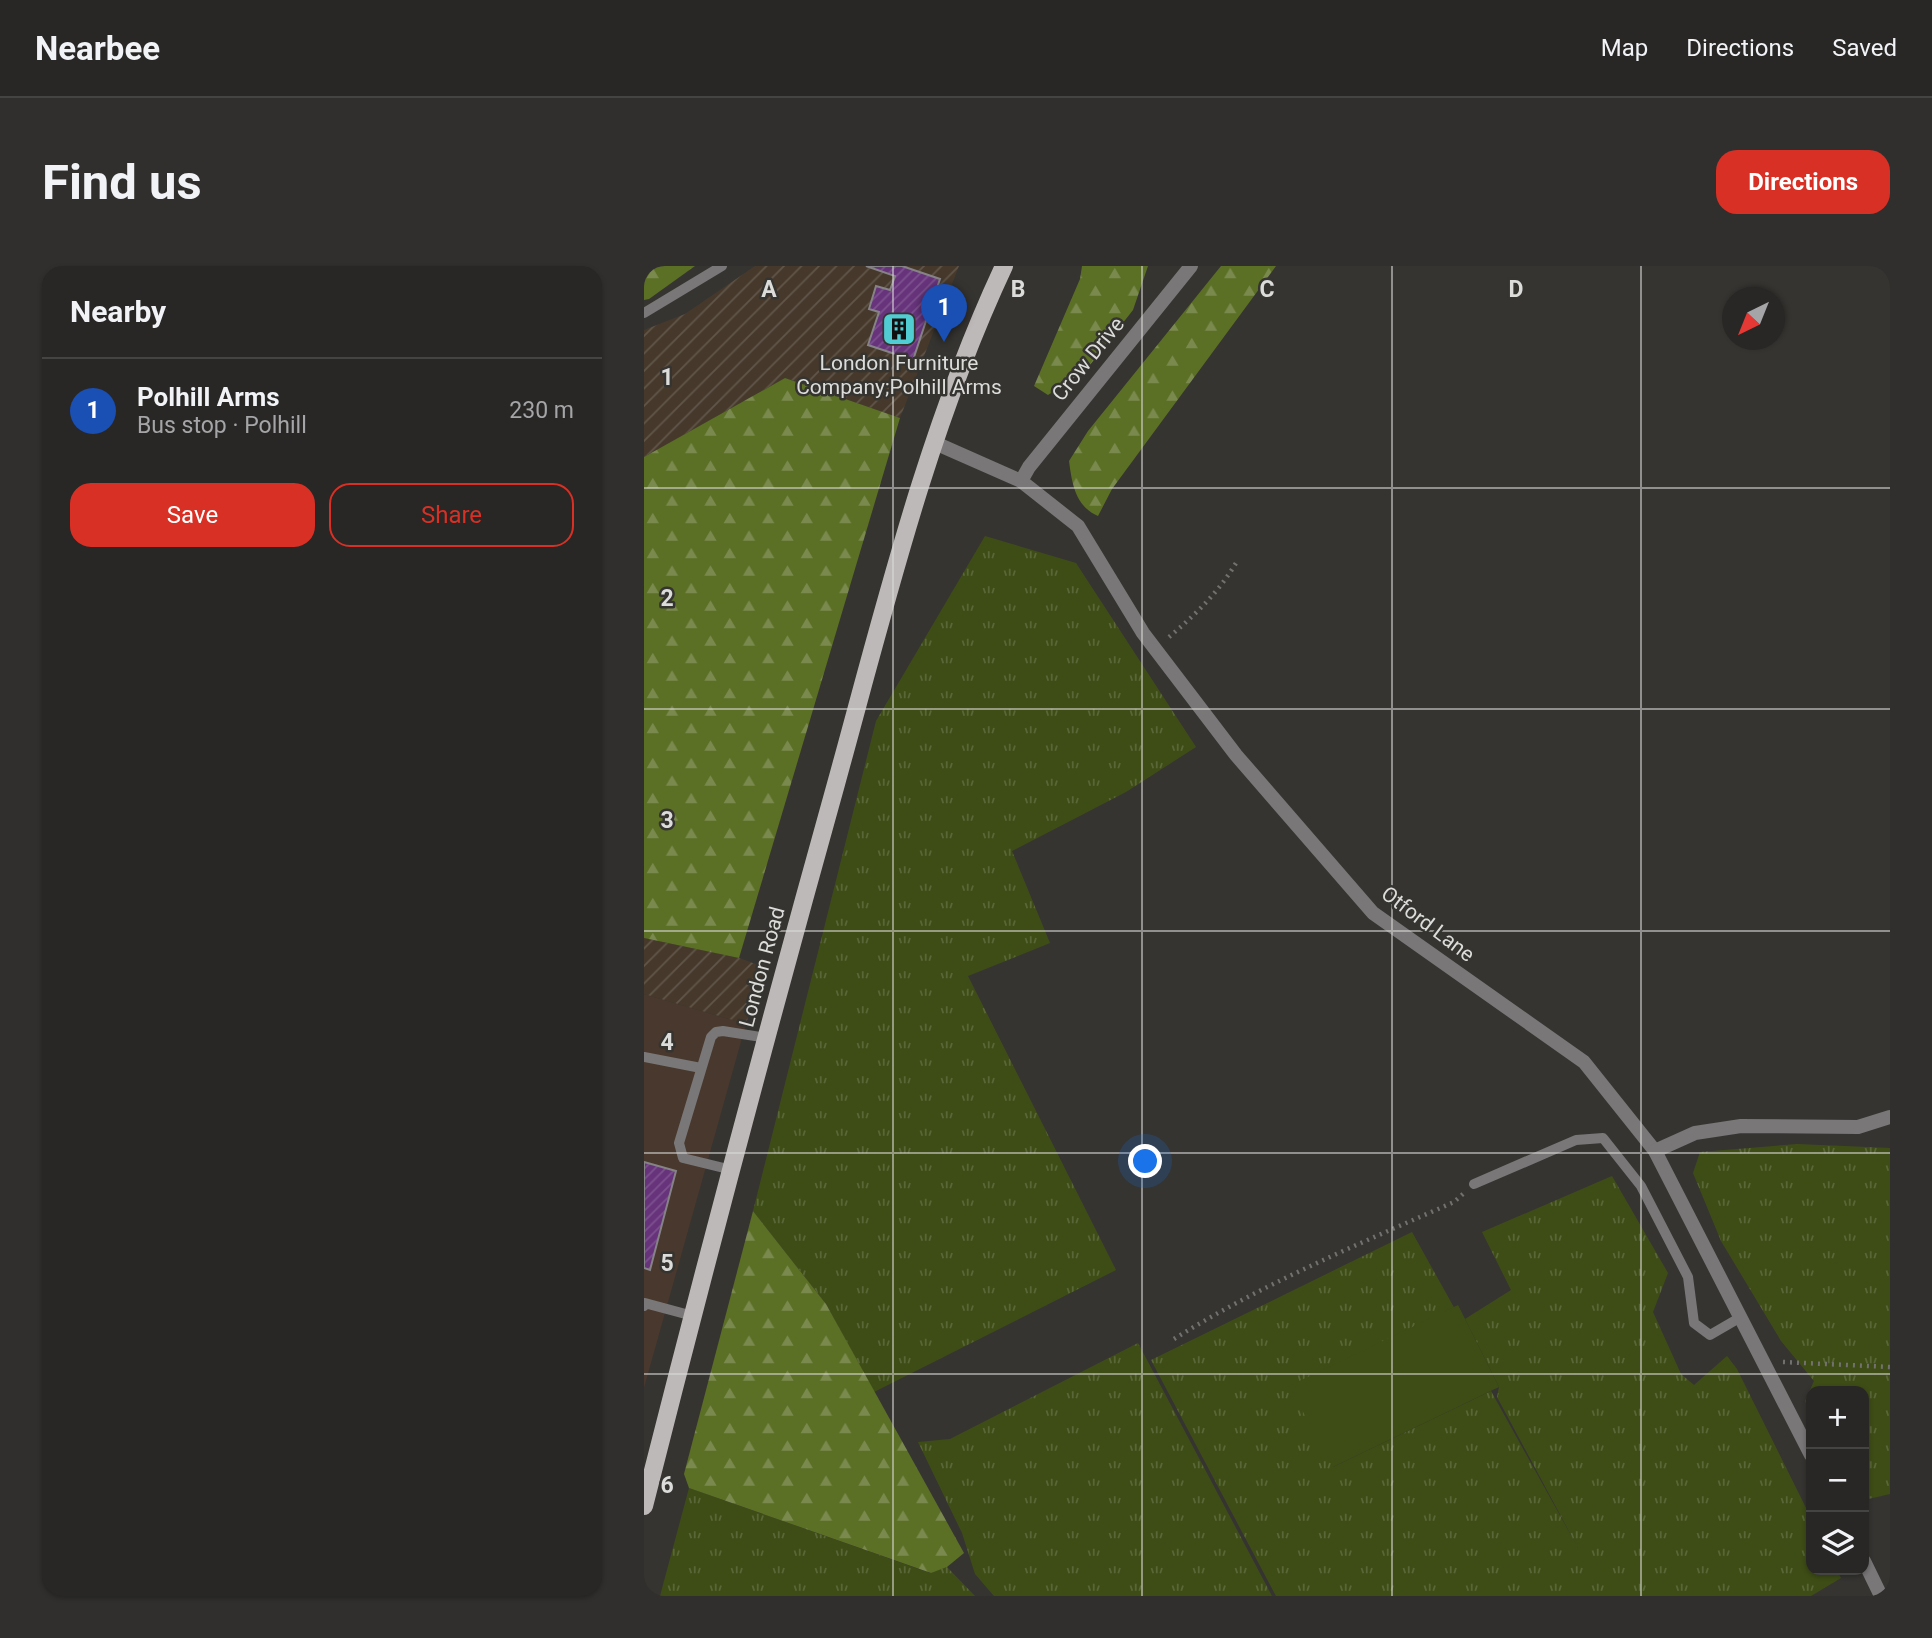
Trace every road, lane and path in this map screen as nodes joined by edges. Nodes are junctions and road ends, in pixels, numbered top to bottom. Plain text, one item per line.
1 (722, 266) edge
2 (1004, 266) edge
3 (1191, 266) edge
4 (644, 313) edge
5 (935, 443) junction
6 (1021, 481) junction
7 (1236, 563) dead end
8 (1155, 649) junction
9 (767, 1038) junction
10 (644, 1056) edge
11 (701, 1068) junction
12 (1890, 1117) edge
13 (1655, 1151) junction
14 (732, 1170) junction
15 (1474, 1184) joint
16 (644, 1306) edge
17 (693, 1316) junction
18 (1741, 1317) junction
19 (1174, 1339) dead end
20 (1765, 1362) junction
21 (1890, 1367) edge
22 (1808, 1449) edge
23 (644, 1506) edge
24 (1869, 1571) edge
25 (1881, 1596) edge

1 - 4 lane
2 - 5 main road, London Road
3 - 6 street, Crow Drive
5 - 6 street, Otford Lane
5 - 9 main road, London Road
6 - 8 street, Otford Lane
7 - 8 path
8 - 13 street, Otford Lane
9 - 11 lane
9 - 14 main road, London Road
10 - 11 lane
11 - 14 lane
12 - 13 street
13 - 18 street, Otford Lane
14 - 17 main road, London Road
15 - 18 lane
15 - 19 path
16 - 17 lane
17 - 23 main road, London Road
18 - 20 street, Otford Lane
20 - 21 path
20 - 22 street, Otford Lane
24 - 25 street

